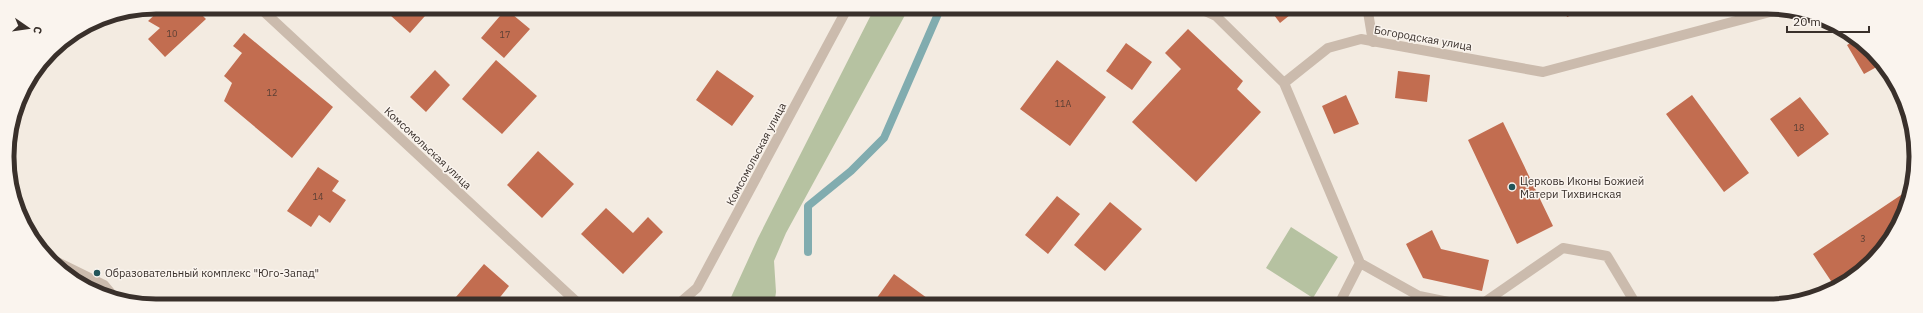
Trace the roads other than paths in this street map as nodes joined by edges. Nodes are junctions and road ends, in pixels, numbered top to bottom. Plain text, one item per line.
1 (267, 14) edge
2 (844, 14) edge
3 (1212, 14) edge
4 (1368, 14) edge
5 (1762, 14) edge
6 (1373, 42) junction
7 (1284, 83) junction
8 (1360, 263) junction
9 (65, 266) edge
10 (108, 290) edge
11 (573, 299) edge
12 (684, 299) edge
13 (1342, 299) edge
14 (1434, 299) edge
15 (1489, 299) edge
16 (1633, 299) edge

1 - 11 street, Комсомольская улица
2 - 12 street, Комсомольская улица
3 - 7 street
4 - 6 street
5 - 6 street, Богородская улица
6 - 7 street, Богородская улица
7 - 8 street
8 - 13 street
8 - 14 street
9 - 10 street
15 - 16 street

